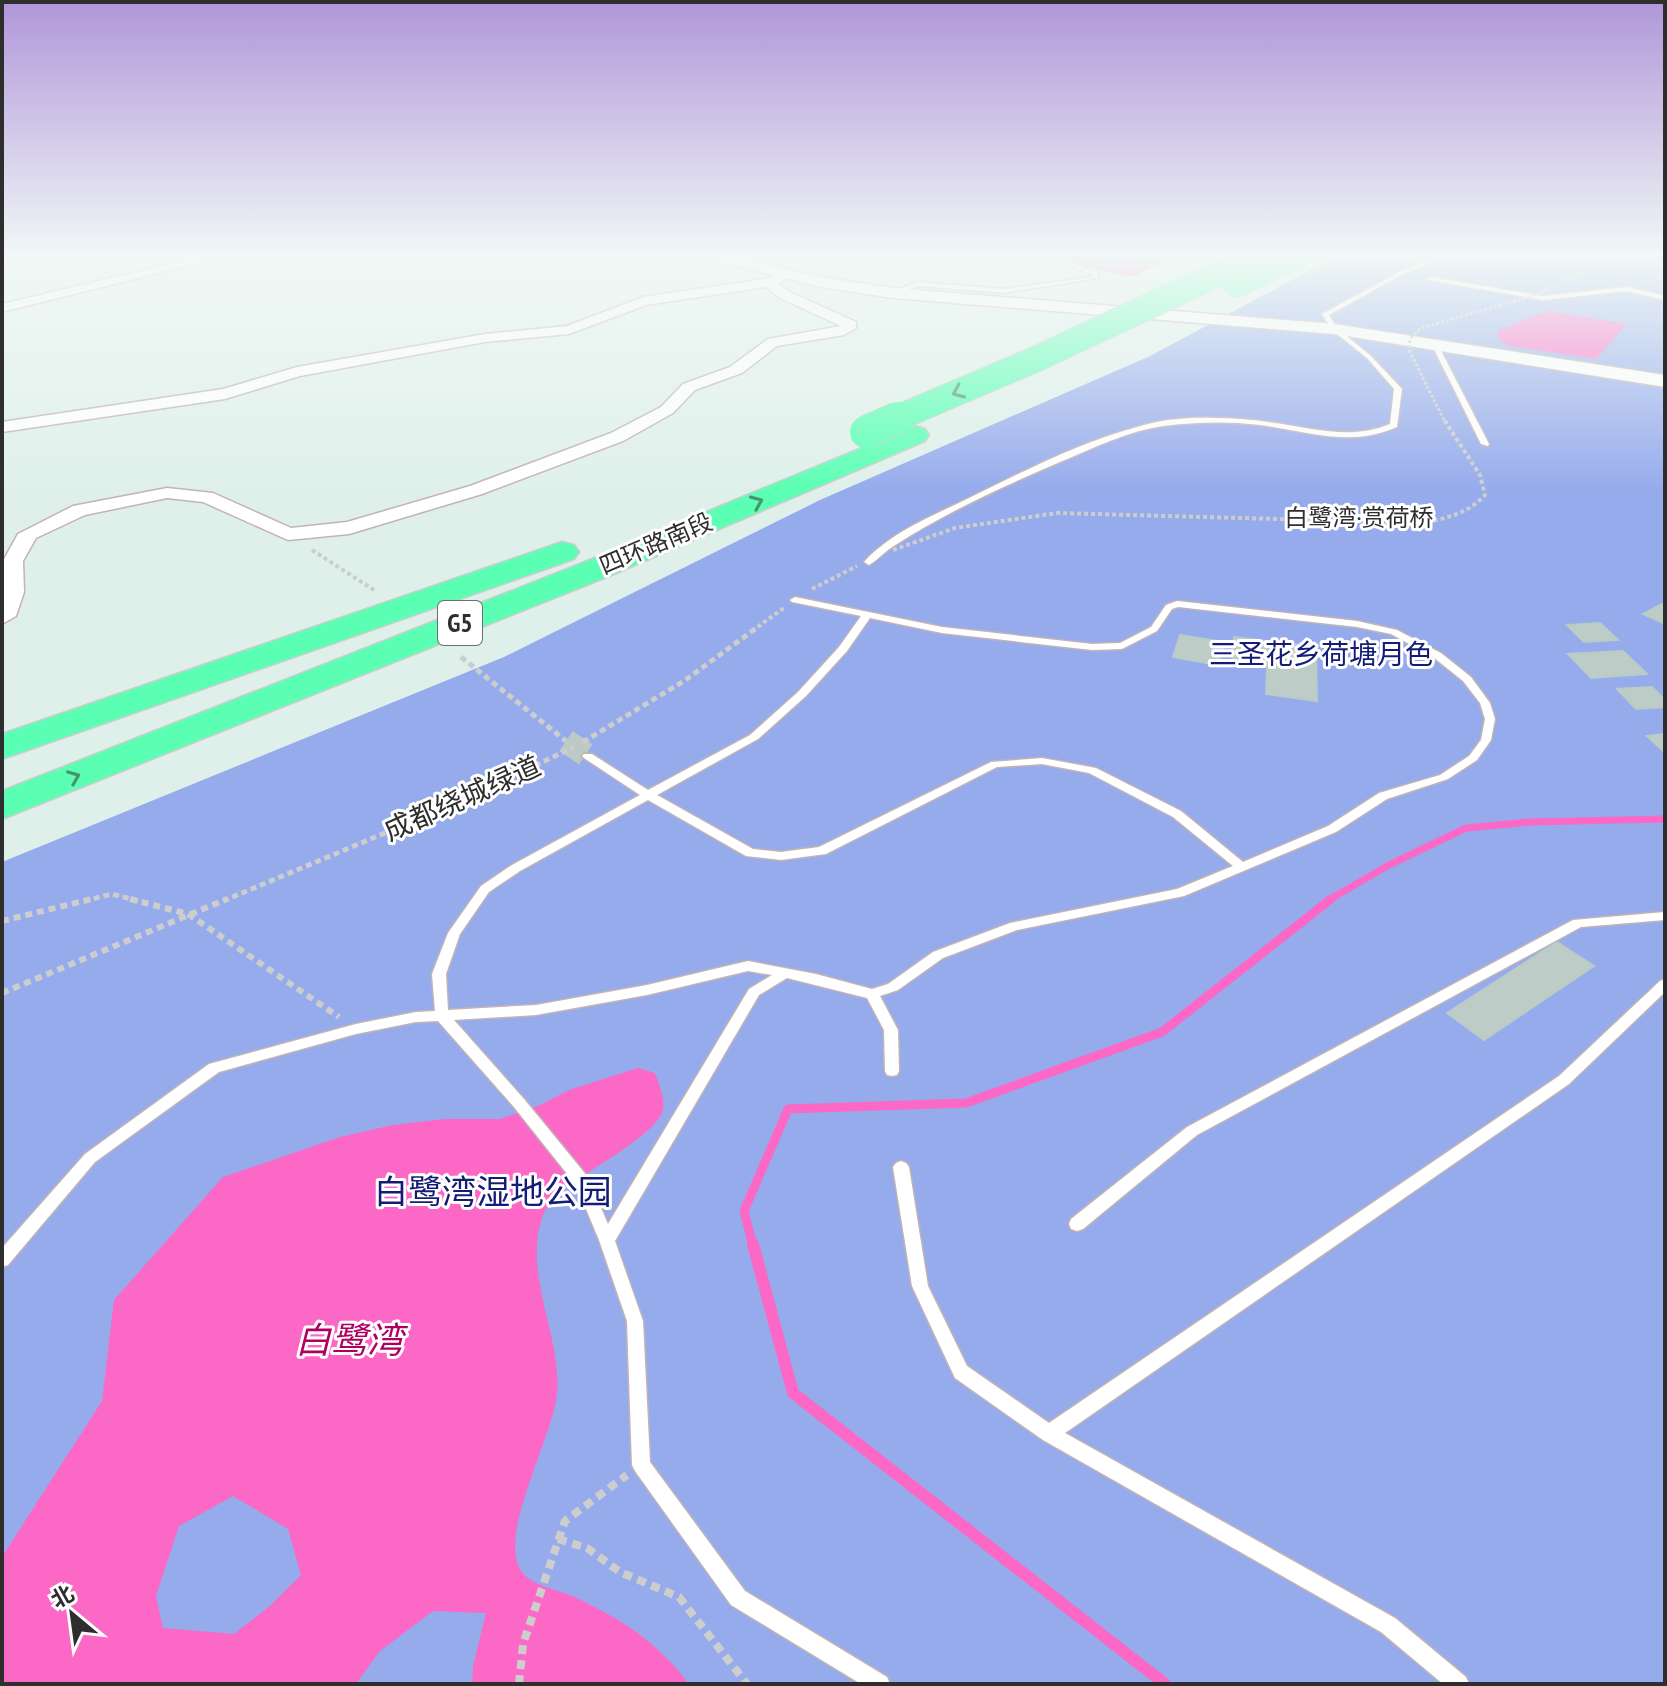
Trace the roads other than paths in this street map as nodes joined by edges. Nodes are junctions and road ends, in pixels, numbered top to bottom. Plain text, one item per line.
1 (530, 334) edge
2 (827, 334) edge
3 (1090, 334) edge
4 (1131, 334) edge
5 (1340, 334) edge
6 (1364, 334) edge
7 (1435, 345) junction
8 (1665, 381) edge
9 (2, 427) edge
10 (1485, 444) dead end
11 (688, 531) junction
12 (564, 552) junction
13 (869, 562) road end
14 (795, 600) road end
15 (868, 614) junction
16 (2, 618) edge
17 (2, 747) edge
18 (588, 756) tunnel mouth
19 (2, 773) edge
20 (649, 796) junction
21 (2, 806) edge
22 (2, 832) edge
23 (1242, 867) junction
24 (1665, 916) edge
25 (786, 973) junction
26 (1665, 984) edge
27 (872, 994) junction
28 (442, 1016) junction
29 (892, 1071) dead end
30 (901, 1167) dead end
31 (1077, 1224) dead end
32 (607, 1240) junction
33 (2, 1260) edge
34 (1049, 1434) junction
35 (880, 1684) edge
36 (1459, 1684) edge

1 - 9 street
2 - 16 street
3 -> 12 highway, 四环路南段 / G5, bridge
11 -> 4 highway, 四环路南段 / G5, bridge
5 - 13 lane
6 - 7 street
7 - 8 street
7 - 10 lane
21 -> 11 highway, 四环路南段 / G5
11 - 22 highway
12 - 17 highway
12 - 19 highway, 四环路南段 / G5
14 - 15 lane
15 - 20 lane
15 - 23 lane
18 - 20 lane
20 - 23 lane
20 - 28 lane
23 - 27 lane
24 - 31 lane
25 - 27 lane
25 - 28 lane
25 - 32 lane
26 - 34 lane
27 - 29 lane
28 - 32 lane
28 - 33 lane
30 - 34 lane
32 - 35 lane
34 - 36 lane

